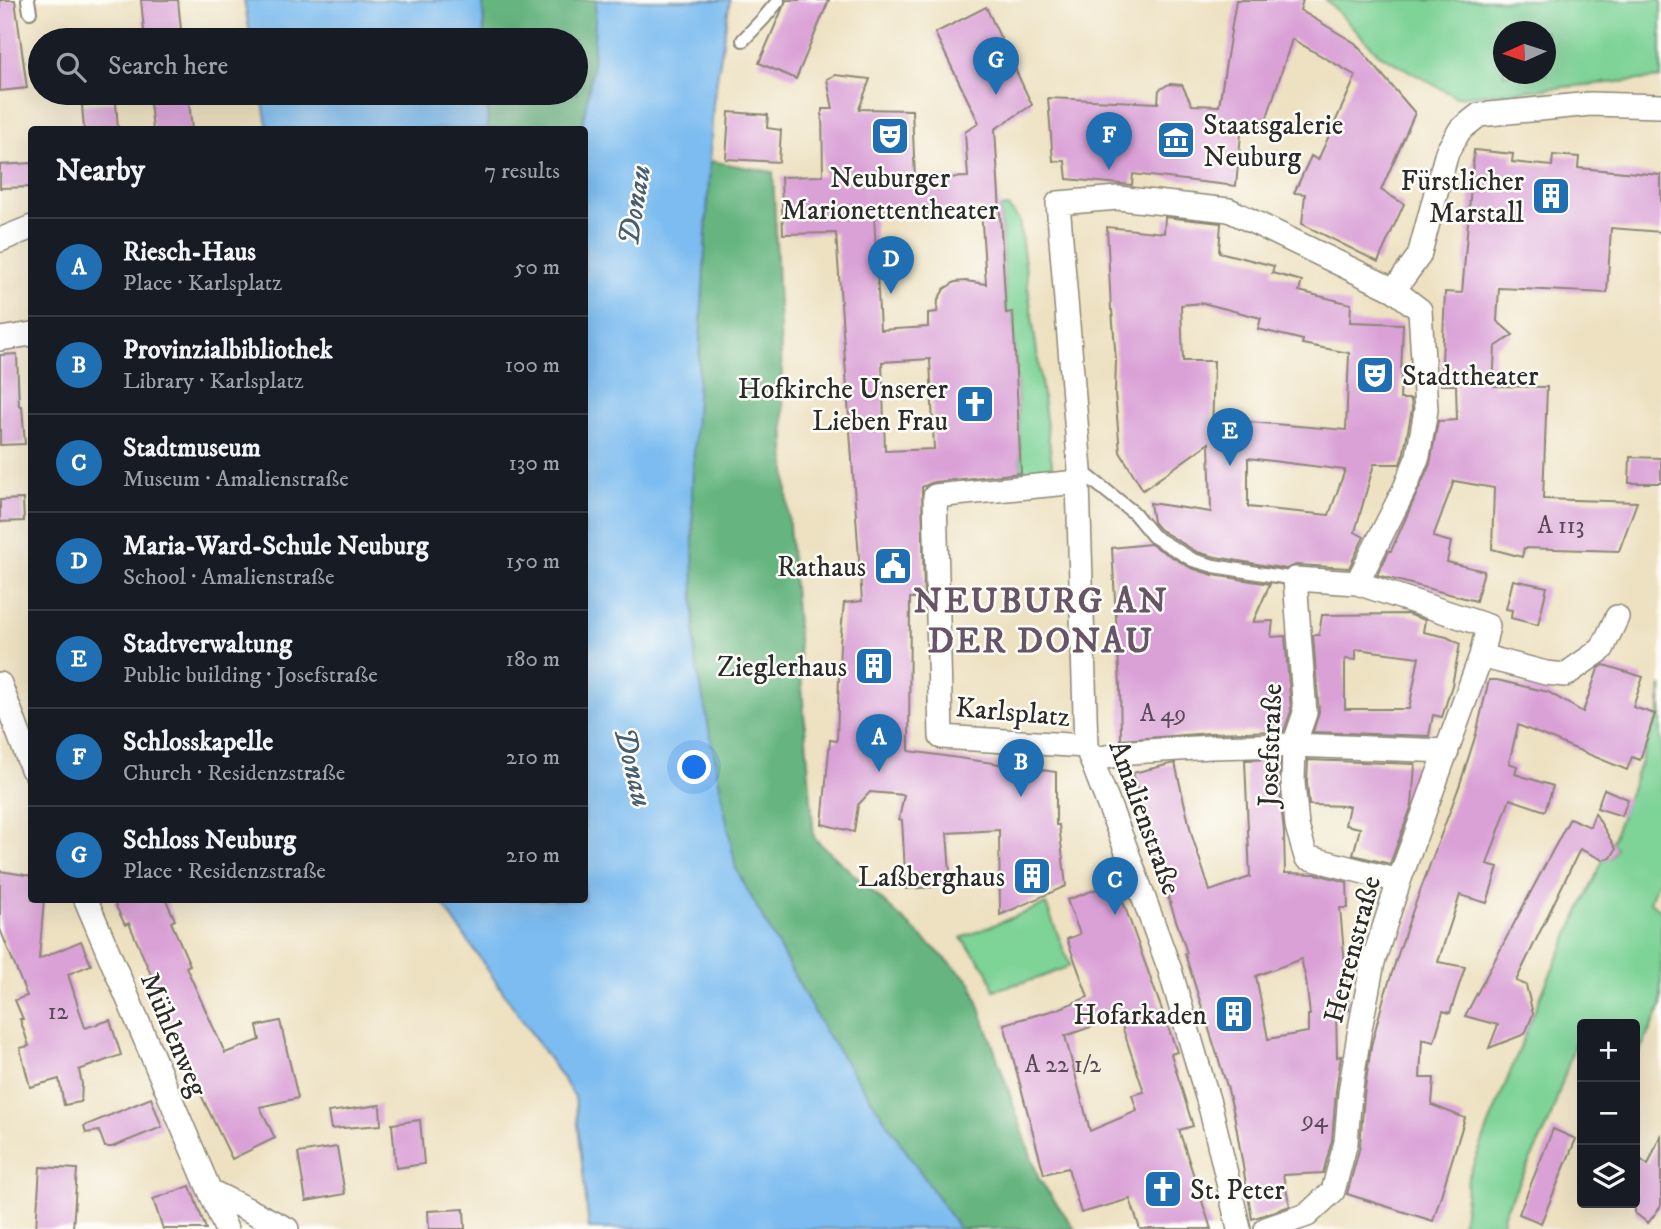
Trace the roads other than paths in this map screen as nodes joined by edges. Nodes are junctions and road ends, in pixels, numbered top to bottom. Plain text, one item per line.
1 (778, 1) edge
2 (743, 40) dead end
3 (1661, 106) edge
4 (28, 229) edge
5 (0, 240) edge
6 (1394, 290) junction
7 (28, 335) edge
8 (0, 339) edge
9 (1079, 476) junction
10 (1295, 579) junction
11 (1357, 583) junction
12 (1616, 617) dead end
13 (1481, 656) junction
14 (0, 684) edge
15 (1294, 745) junction
16 (1447, 751) junction
17 (1089, 753) junction
18 (28, 758) edge
19 (1399, 881) junction
20 (87, 903) edge
21 (210, 1191) junction
22 (226, 1229) edge
23 (286, 1229) edge
24 (1238, 1229) edge
25 (1266, 1229) edge

1 - 2 lane
3 - 6 street
4 - 5 street
6 - 9 street, Amalienstraße
6 - 11 street
7 - 8 street
9 - 10 lane
9 - 17 street, Amalienstraße
9 - 17 street, Karlsplatz
10 - 11 street
10 - 15 street, Josefstraße
11 - 13 street, Herrenstraße
12 - 13 street
13 - 16 street, Herrenstraße
14 - 18 street
15 - 16 street
15 - 17 street
15 - 19 street, Josefstraße
16 - 19 street, Herrenstraße
17 - 24 street, Amalienstraße
19 - 25 street, Herrenstraße
20 - 21 street, Mühlenweg
21 - 22 street, Mühlenweg
21 - 23 street

